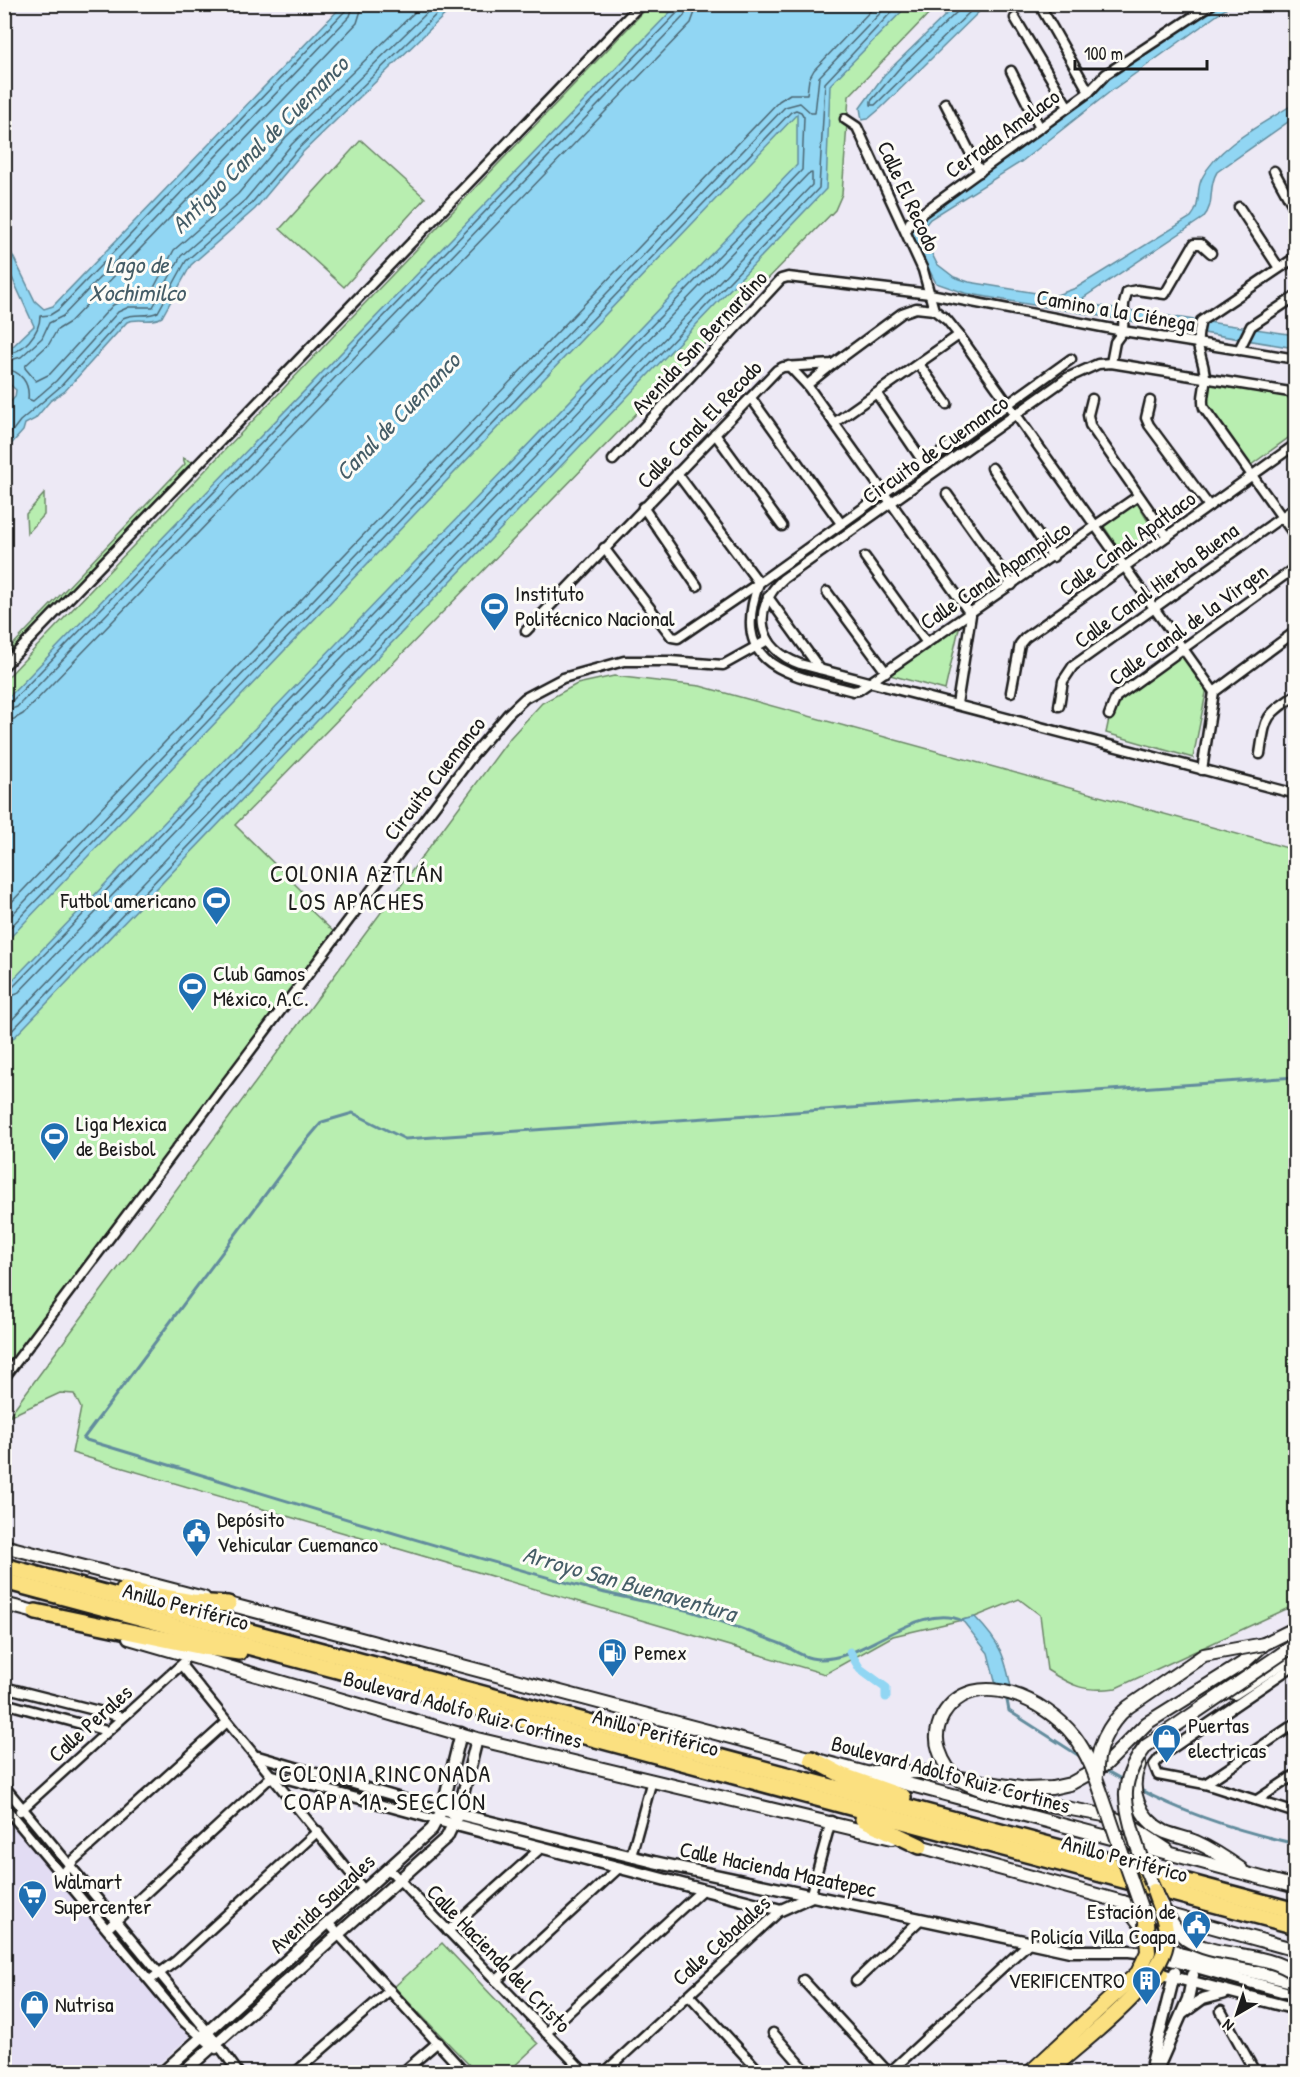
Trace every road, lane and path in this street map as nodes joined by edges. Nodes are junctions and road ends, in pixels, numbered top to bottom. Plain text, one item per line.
1 (641, 4) edge
2 (1209, 6) edge
3 (1043, 11) dead end
4 (1015, 18) dead end
5 (1011, 71) dead end
6 (1089, 92) junction
7 (945, 103) dead end
8 (1068, 107) junction
9 (845, 119) dead end
10 (1040, 128) junction
11 (1274, 171) dead end
12 (980, 172) junction
13 (1239, 207) dead end
14 (1295, 208) edge
15 (906, 232) junction
16 (1211, 253) dead end
17 (1296, 257) edge
18 (1279, 268) junction
19 (930, 294) junction
20 (1296, 296) edge
21 (934, 310) junction
22 (1123, 329) junction
23 (959, 335) junction
24 (1196, 341) junction
25 (1240, 348) junction
26 (1071, 359) dead end
27 (1296, 359) edge
28 (1111, 363) junction
29 (833, 364) junction
30 (919, 364) junction
31 (789, 366) junction
32 (1206, 378) junction
33 (807, 385) junction
34 (1296, 393) edge
35 (877, 394) junction
36 (751, 398) junction
37 (1092, 399) dead end
38 (1150, 401) dead end
39 (947, 404) dead end
40 (1008, 404) junction
41 (1016, 415) junction
42 (834, 423) junction
43 (715, 435) junction
44 (1296, 444) edge
45 (613, 460) dead end
46 (924, 462) junction
47 (992, 468) dead end
48 (678, 473) junction
49 (1250, 475) junction
50 (883, 493) junction
51 (947, 494) dead end
52 (1138, 496) junction
53 (890, 503) junction
54 (1209, 506) junction
55 (642, 507) junction
56 (1296, 507) edge
57 (1281, 517) junction
58 (840, 522) junction
59 (782, 526) dead end
60 (1095, 527) junction
61 (1167, 536) junction
62 (1296, 537) edge
63 (604, 548) junction
64 (865, 557) dead end
65 (1053, 557) junction
66 (1126, 567) junction
67 (1296, 567) edge
68 (759, 583) junction
69 (1012, 585) junction
70 (697, 586) dead end
71 (827, 592) dead end
72 (768, 597) junction
73 (1155, 608) junction
74 (971, 615) junction
75 (526, 631) dead end
76 (1296, 631) edge
77 (768, 640) junction
78 (927, 643) junction
79 (755, 647) junction
80 (1184, 649) junction
81 (4, 666) edge
82 (820, 669) junction
83 (885, 672) junction
84 (871, 683) junction
85 (1011, 692) dead end
86 (1214, 692) junction
87 (1296, 695) edge
88 (957, 704) junction
89 (1059, 706) dead end
90 (1109, 715) dead end
91 (1260, 754) dead end
92 (1203, 770) junction
93 (1296, 794) edge
94 (4, 1378) edge
95 (4, 1546) edge
96 (4, 1566) edge
97 (4, 1581) edge
98 (108, 1594) junction
99 (4, 1604) edge
100 (228, 1604) junction
101 (36, 1612) junction
102 (1296, 1628) edge
103 (1264, 1644) junction
104 (1296, 1644) edge
105 (1296, 1653) edge
106 (290, 1657) junction
107 (184, 1660) junction
108 (1296, 1664) edge
109 (4, 1687) edge
110 (4, 1703) edge
111 (122, 1717) junction
112 (227, 1722) junction
113 (1296, 1723) edge
114 (106, 1731) junction
115 (461, 1733) junction
116 (477, 1738) junction
117 (257, 1756) junction
118 (812, 1759) junction
119 (867, 1773) junction
120 (1296, 1774) edge
121 (273, 1775) junction
122 (652, 1780) junction
123 (1205, 1784) junction
124 (4, 1786) edge
125 (1098, 1786) junction
126 (388, 1792) junction
127 (1257, 1800) junction
128 (828, 1802) junction
129 (385, 1804) junction
130 (4, 1806) edge
131 (23, 1808) junction
132 (1296, 1813) edge
133 (440, 1815) junction
134 (943, 1816) junction
135 (14, 1817) junction
136 (456, 1819) junction
137 (831, 1821) junction
138 (501, 1830) junction
139 (315, 1834) junction
140 (420, 1839) junction
141 (920, 1846) junction
142 (542, 1847) junction
143 (431, 1851) junction
144 (1175, 1855) junction
145 (631, 1856) junction
146 (654, 1862) junction
147 (70, 1865) junction
148 (388, 1868) junction
149 (620, 1868) junction
150 (62, 1875) junction
151 (651, 1876) junction
152 (1254, 1876) junction
153 (400, 1881) junction
154 (1296, 1887) edge
155 (364, 1890) junction
156 (702, 1890) junction
157 (1154, 1891) junction
158 (810, 1897) junction
159 (1123, 1902) junction
160 (781, 1910) junction
161 (1296, 1911) edge
162 (921, 1919) junction
163 (116, 1921) junction
164 (1146, 1922) junction
165 (329, 1924) junction
166 (1296, 1926) edge
167 (107, 1929) junction
168 (448, 1931) junction
169 (339, 1936) junction
170 (1031, 1941) junction
171 (1296, 1950) edge
172 (1146, 1953) junction
173 (1178, 1963) junction
174 (1136, 1967) junction
175 (1195, 1968) junction
176 (160, 1973) junction
177 (1296, 1974) edge
178 (1167, 1976) junction
179 (150, 1980) junction
180 (803, 1980) dead end
181 (496, 1981) junction
182 (856, 1981) dead end
183 (1192, 1982) junction
184 (1296, 1982) edge
185 (1118, 1985) junction
186 (390, 1990) junction
187 (1228, 1993) junction
188 (689, 1995) junction
189 (1296, 1995) edge
190 (1130, 2004) junction
191 (1296, 2009) edge
192 (1221, 2012) dead end
193 (1180, 2016) junction
194 (546, 2033) junction
195 (773, 2033) dead end
196 (205, 2035) junction
197 (438, 2042) junction
198 (217, 2047) junction
199 (755, 2070) edge
200 (1254, 2072) edge
201 (163, 2073) edge
202 (184, 2073) edge
203 (238, 2073) edge
204 (296, 2073) edge
205 (403, 2073) edge
206 (464, 2073) edge
207 (584, 2073) edge
208 (605, 2073) edge
209 (807, 2073) edge
210 (889, 2073) edge
211 (1023, 2073) edge
212 (1031, 2073) edge
213 (1048, 2073) edge
214 (1056, 2073) edge
215 (1155, 2073) edge

1 - 81 street
2 - 6 street, Cerrada Amelaco
3 - 6 street
4 - 8 street
5 - 10 street
6 - 8 street, Cerrada Amelaco
7 - 12 street
8 - 10 street, Cerrada Amelaco
9 - 15 street, Calle El Recodo
10 - 12 street, Cerrada Amelaco
11 - 14 street
12 - 15 street, Cerrada Amelaco
13 - 18 street
15 - 19 street, Calle El Recodo
16 - 22 street
17 - 18 street
18 - 24 street
19 - 21 street
19 - 22 street, Camino a la Ciénega
19 - 45 street, Avenida San Bernardino
20 - 25 street
21 - 23 street
21 - 29 street
22 - 24 street, Camino a la Ciénega
22 - 28 street
23 - 30 street
23 - 40 street
24 - 25 street, Camino a la Ciénega
24 - 32 street
25 - 27 street, Camino a la Ciénega
26 - 40 street, Circuito de Cuemanco
28 - 32 street, Circuito de Cuemanco
28 - 41 street, Circuito de Cuemanco
29 - 31 street, Calle Canal El Recodo
29 - 33 street
30 - 35 street
30 - 39 street
31 - 33 street
31 - 36 street, Calle Canal El Recodo
32 - 34 street, Circuito de Cuemanco
32 - 49 street
33 - 42 street
35 - 42 street
35 - 46 street
36 - 43 street, Calle Canal El Recodo
36 - 58 street
37 - 52 street
38 - 54 street
40 - 41 street
40 - 46 street, Circuito de Cuemanco
41 - 53 street, Circuito de Cuemanco
41 - 60 street
42 - 50 street
43 - 48 street, Calle Canal El Recodo
43 - 59 street
44 - 49 street, Calle Canal Apatlaco
46 - 50 street, Circuito de Cuemanco
47 - 65 street
48 - 55 street, Calle Canal El Recodo
48 - 68 street
49 - 54 street, Calle Canal Apatlaco
49 - 57 street
50 - 53 street
50 - 58 street, Circuito de Cuemanco
51 - 69 street
52 - 60 street, Calle Canal Apampilco
52 - 61 street
53 - 72 street, Circuito de Cuemanco
53 - 74 street
54 - 61 street, Calle Canal Apatlaco
55 - 63 street, Calle Canal El Recodo
55 - 70 street
56 - 57 street, Calle Canal Hierba Buena
57 - 62 street
57 - 73 street, Calle Canal Hierba Buena
58 - 68 street, Circuito de Cuemanco
60 - 65 street, Calle Canal Apampilco
60 - 66 street
61 - 66 street, Calle Canal Apatlaco
63 - 68 street, Circuito de Cuemanco
63 - 75 street, Calle Canal El Recodo
64 - 78 street
65 - 69 street, Calle Canal Apampilco
66 - 73 street
66 - 85 street, Calle Canal Apatlaco
67 - 80 street, Calle Canal de la Virgen
68 - 79 street
69 - 74 street, Calle Canal Apampilco
71 - 83 street
72 - 77 street
72 - 82 street
73 - 80 street
73 - 89 street, Calle Canal Hierba Buena
74 - 78 street, Calle Canal Apampilco
74 - 88 street
76 - 86 street
77 - 79 street, Circuito Cuemanco
77 - 82 street
78 - 83 street, Calle Canal Apampilco
79 - 84 street
79 - 94 street, Circuito Cuemanco
80 - 86 street
80 - 90 street, Calle Canal de la Virgen
82 - 84 street
83 - 84 street, Calle Canal Apampilco
84 - 88 street
86 - 92 street
87 - 91 street
88 - 92 street
92 - 93 street
95 - 100 main road, Boulevard Adolfo Ruiz Cortines
96 - 98 highway, Anillo Periférico
97 - 106 highway, Anillo Periférico
98 - 100 highway
98 - 134 highway, Anillo Periférico
99 - 101 main road, Boulevard Adolfo Ruiz Cortines
100 - 118 main road, Boulevard Adolfo Ruiz Cortines
101 - 106 highway
101 - 107 main road, Boulevard Adolfo Ruiz Cortines
102 - 103 main road
103 - 119 main road, bridge
103 - 125 main road, bridge
104 - 157 main road, bridge
105 - 152 main road
106 - 128 highway, Anillo Periférico
107 - 111 street, Calle Perales
107 - 112 street
107 - 115 main road, Boulevard Adolfo Ruiz Cortines
108 - 123 street
109 - 111 street
110 - 114 street
111 - 114 street, Calle Perales
112 - 117 street
112 - 147 street
113 - 123 street
114 - 131 street, Calle Perales
115 - 116 main road, Boulevard Adolfo Ruiz Cortines
115 - 133 street, Avenida Sauzales
116 - 122 main road, Boulevard Adolfo Ruiz Cortines
116 - 136 street, Avenida Sauzales
117 - 121 street
117 - 126 street, Calle Hacienda Mazatepec
118 - 119 main road, Boulevard Adolfo Ruiz Cortines
118 - 134 highway
119 - 144 main road, Boulevard Adolfo Ruiz Cortines
120 - 127 street
121 - 129 street, Calle Hacienda Mazatepec
121 - 139 street
121 - 163 street
122 - 137 main road, Boulevard Adolfo Ruiz Cortines
122 - 145 street
123 - 127 street
124 - 131 street
125 - 144 main road, bridge
125 - 164 main road, bridge
126 - 129 street
126 - 133 street, Calle Hacienda Mazatepec
127 - 132 street
128 - 141 highway
128 - 166 highway, Anillo Periférico
129 - 133 street, Calle Hacienda Mazatepec
130 - 135 street
131 - 135 street, Calle Perales
131 - 147 street
133 - 136 street, Calle Hacienda Mazatepec
133 - 140 street, Avenida Sauzales
134 - 161 highway, Anillo Periférico
135 - 150 street
136 - 138 street, Calle Hacienda Mazatepec
136 - 143 street, Avenida Sauzales
137 - 141 main road, Boulevard Adolfo Ruiz Cortines
137 - 158 street
138 - 142 street, Calle Hacienda Mazatepec
138 - 145 street, Calle Hacienda Mazatepec
139 - 155 street
139 - 176 street
140 - 143 street
140 - 148 street, Avenida Sauzales
141 - 159 main road, Boulevard Adolfo Ruiz Cortines
142 - 149 street, Calle Hacienda Mazatepec
142 - 168 street
143 - 153 street, Avenida Sauzales
144 - 152 main road, Boulevard Adolfo Ruiz Cortines
145 - 146 street, Calle Hacienda Mazatepec
146 - 151 street
146 - 158 street, Calle Hacienda Mazatepec
147 - 150 street
147 - 163 street
148 - 153 street, Calle Hacienda del Cristo
148 - 155 street, Avenida Sauzales
149 - 151 street, Calle Hacienda Mazatepec
149 - 181 street
150 - 167 street
151 - 156 street, Calle Hacienda Mazatepec
152 - 154 main road, Boulevard Adolfo Ruiz Cortines
153 - 168 street, Calle Hacienda del Cristo
153 - 169 street, Avenida Sauzales
155 - 165 street, Avenida Sauzales
156 - 160 street, Calle Hacienda Mazatepec
156 - 194 street
157 - 177 main road, bridge
157 - 213 main road, bridge
158 - 160 street, Calle Cebadales
158 - 162 street, Calle Hacienda Mazatepec
159 - 171 main road, Boulevard Adolfo Ruiz Cortines
159 - 172 main road
160 - 188 street, Calle Cebadales
162 - 170 street, Calle Hacienda Mazatepec
162 - 182 street
163 - 167 street
163 - 176 street
164 - 184 main road, bridge
164 - 212 main road, bridge
165 - 169 street
165 - 196 street, Avenida Sauzales
167 - 179 street
168 - 181 street, Calle Hacienda del Cristo
169 - 186 street
169 - 198 street, Avenida Sauzales
170 - 172 street, Calle Hacienda Mazatepec
170 - 210 street
172 - 173 street, Calle Hacienda Mazatepec
172 - 174 main road
172 - 178 street
173 - 175 street, Calle Hacienda Mazatepec
173 - 178 street
174 - 178 street
174 - 185 main road
175 - 183 street
175 - 189 street, Calle Hacienda Mazatepec
176 - 179 street
176 - 196 street
178 - 183 street
178 - 190 main road
178 - 215 street
179 - 196 street
180 - 210 street
181 - 194 street, Calle Hacienda del Cristo
183 - 187 street
183 - 193 street
185 - 190 main road
185 - 211 main road
186 - 197 street
186 - 204 street
187 - 191 street
187 - 193 street
188 - 199 street
188 - 208 street, Calle Cebadales
190 - 214 main road
192 - 200 street
193 - 215 street
194 - 207 street, Calle Hacienda del Cristo
195 - 209 street
196 - 198 street
196 - 201 street, Avenida Sauzales
197 - 205 street
197 - 206 street
198 - 202 street, Avenida Sauzales
198 - 203 street

